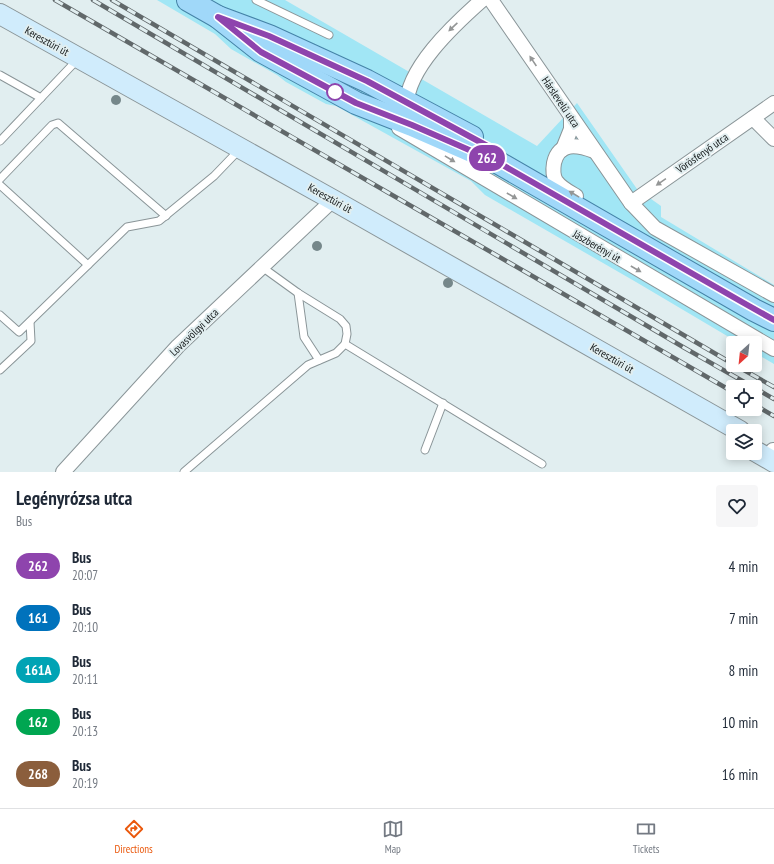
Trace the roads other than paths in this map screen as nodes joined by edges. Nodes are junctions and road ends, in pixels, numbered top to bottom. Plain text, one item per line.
1 (256, 0) edge
2 (482, 0) edge
3 (491, 0) edge
4 (196, 2) edge
5 (0, 14) edge
6 (218, 17) junction
7 (329, 35) dead end
8 (79, 58) junction
9 (0, 75) edge
10 (41, 98) junction
11 (406, 101) junction
12 (774, 104) edge
13 (571, 117) junction
14 (753, 118) junction
15 (416, 133) junction
16 (774, 139) edge
17 (0, 141) edge
18 (241, 148) junction
19 (563, 149) junction
20 (594, 151) junction
21 (499, 163) junction
22 (0, 179) edge
23 (0, 185) edge
24 (333, 200) junction
25 (631, 203) junction
26 (166, 216) junction
27 (613, 229) junction
28 (88, 265) junction
29 (262, 267) junction
30 (298, 293) junction
31 (774, 295) edge
32 (0, 315) edge
33 (774, 320) edge
34 (30, 322) junction
35 (345, 344) junction
36 (770, 348) edge
37 (319, 360) junction
38 (0, 370) edge
39 (659, 385) junction
40 (443, 403) junction
41 (728, 424) edge
42 (726, 434) edge
43 (762, 444) edge
44 (425, 450) dead end
45 (774, 450) edge
46 (762, 454) edge
47 (774, 462) edge
48 (542, 464) dead end
49 (63, 472) edge
50 (184, 472) edge

1 - 7 lane
2 -> 11 street
13 -> 3 street, Hárslevelű utca
4 - 6 main road, Jászberényi út
5 - 8 main road, Keresztúri út
6 - 11 main road, Jászberényi út
6 - 15 main road, Jászberényi út
8 - 10 lane
8 - 18 main road, Keresztúri út
9 - 10 lane
10 - 17 lane
11 - 15 street
11 - 21 main road, Jászberényi út
12 - 14 street, Vörösfenyő utca
13 - 19 street, Jászberényi út
13 - 20 street, Hárslevelű utca
14 - 16 street
14 -> 25 street, Vörösfenyő utca
15 - 21 main road, Jászberényi út
15 -> 36 street, Jászberényi út
18 - 24 main road, Keresztúri út
18 - 26 lane
19 - 20 street
27 -> 19 street, Jászberényi út
20 - 25 street, Hárslevelű utca
21 - 27 main road, Jászberényi út
22 - 26 lane
23 - 28 lane
24 - 29 street, Lovasvölgyi utca
24 - 39 main road, Keresztúri út
25 - 31 street
26 - 28 lane
27 - 33 main road, Jászberényi út
28 - 34 lane
29 - 30 lane
29 - 49 street, Lovasvölgyi utca
30 - 35 lane
30 - 37 lane
32 - 34 lane
34 - 38 lane
35 - 37 lane
35 - 40 lane
37 - 50 lane
39 - 41 main road, Keresztúri út
39 - 42 main road, Keresztúri út
40 - 44 lane
40 - 48 lane
43 - 45 main road
46 - 47 main road

